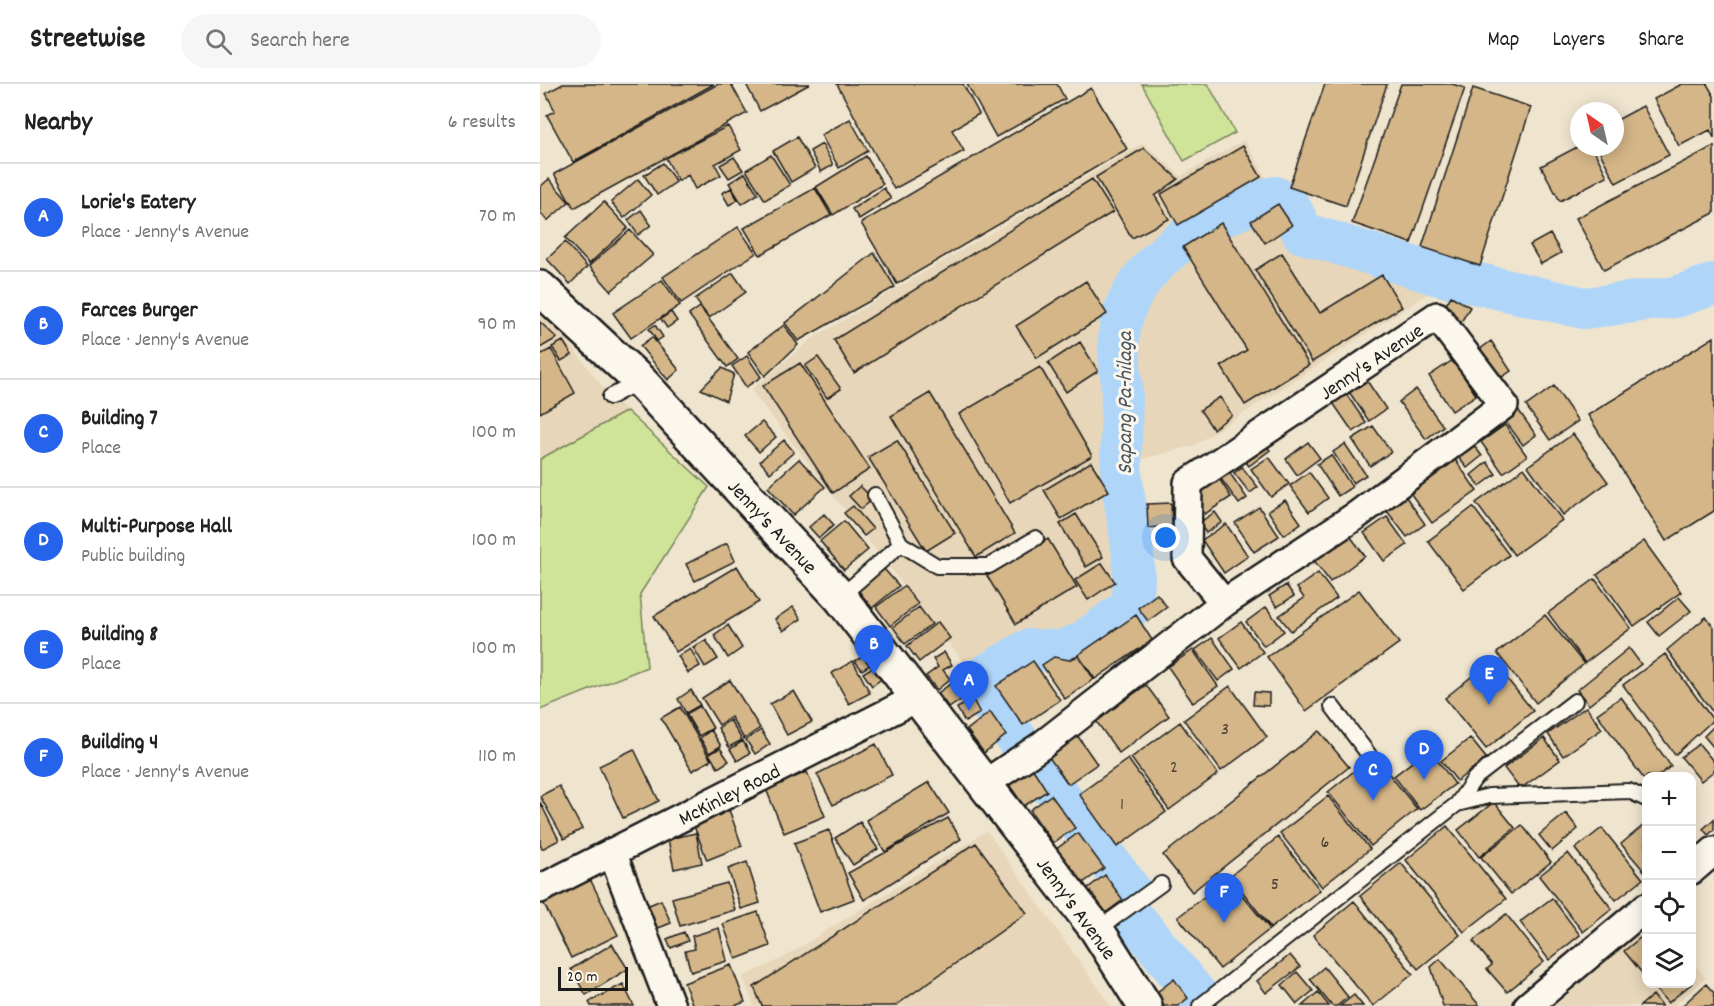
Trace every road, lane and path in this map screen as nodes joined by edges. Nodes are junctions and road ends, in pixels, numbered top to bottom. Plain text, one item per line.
1 (540, 288) edge
2 (640, 381) junction
3 (610, 397) dead end
4 (875, 495) dead end
5 (1036, 538) dead end
6 (901, 544) junction
7 (840, 597) junction
8 (1224, 603) junction
9 (917, 698) junction
10 (1575, 701) dead end
11 (1332, 706) dead end
12 (1369, 755) dead end
13 (983, 785) junction
14 (1642, 797) edge
15 (1457, 804) junction
16 (1714, 851) edge
17 (612, 852) junction
18 (1696, 867) edge
19 (1161, 884) dead end
20 (540, 889) edge
21 (1642, 911) edge
22 (1097, 930) junction
23 (671, 1006) edge
24 (1145, 1006) edge
25 (1200, 1006) edge
26 (1528, 1006) edge

1 - 2 street, Jenny's Avenue
2 - 3 lane
2 - 7 street, Jenny's Avenue
4 - 6 lane
5 - 6 lane
6 - 7 lane
7 - 9 street, Jenny's Avenue
8 - 8 street, Jenny's Avenue
8 - 13 street, Jenny's Avenue
9 - 13 street, Jenny's Avenue
9 - 17 street, McKinley Road
10 - 15 lane
11 - 12 lane
13 - 22 street, Jenny's Avenue
14 - 15 lane
15 - 25 lane
16 - 18 street
17 - 20 street, McKinley Road
17 - 23 street
19 - 22 lane
21 - 26 street
22 - 24 street, Jenny's Avenue

